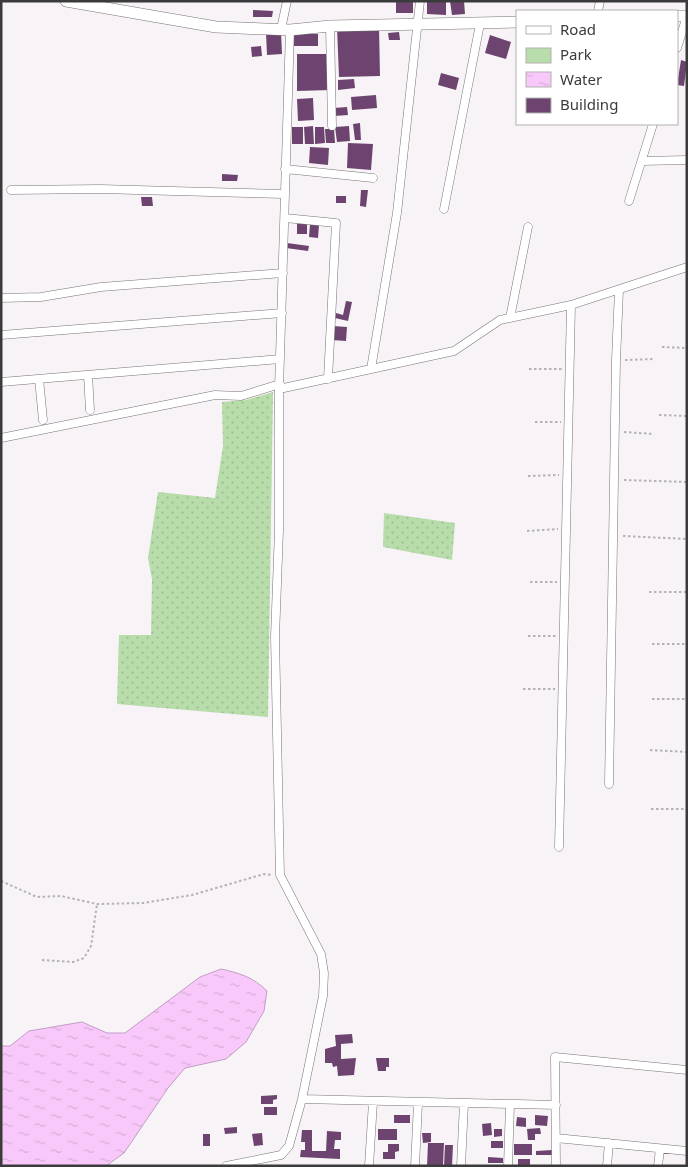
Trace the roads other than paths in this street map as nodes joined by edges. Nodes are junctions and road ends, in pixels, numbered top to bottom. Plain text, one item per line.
1 (66, 1) edge
2 (287, 1) edge
3 (420, 1) edge
4 (687, 16) edge
5 (516, 22) edge
6 (420, 24) junction
7 (480, 24) junction
8 (330, 26) junction
9 (286, 29) junction
10 (678, 45) edge
11 (653, 125) edge
12 (332, 126) dead end
13 (687, 160) edge
14 (642, 161) junction
15 (285, 170) junction
16 (373, 178) dead end
17 (11, 190) dead end
18 (285, 194) junction
19 (629, 201) dead end
20 (444, 209) dead end
21 (285, 218) junction
22 (528, 228) dead end
23 (687, 267) edge
24 (283, 273) junction
25 (619, 290) junction
26 (1, 298) edge
27 (571, 305) junction
28 (282, 313) junction
29 (510, 318) junction
30 (1, 335) edge
31 (280, 359) junction
32 (371, 369) junction
33 (88, 375) junction
34 (39, 379) junction
35 (328, 379) junction
36 (1, 382) edge
37 (279, 386) junction
38 (90, 410) dead end
39 (43, 420) dead end
40 (1, 438) edge
41 (609, 784) dead end
42 (559, 846) dead end
43 (687, 1070) edge
44 (302, 1099) junction
45 (373, 1102) junction
46 (418, 1103) junction
47 (464, 1103) junction
48 (510, 1104) junction
49 (556, 1105) junction
50 (556, 1138) junction
51 (609, 1143) junction
52 (660, 1149) junction
53 (687, 1151) edge
54 (226, 1166) edge
55 (369, 1166) edge
56 (415, 1166) edge
57 (461, 1166) edge
58 (508, 1166) edge
59 (556, 1166) edge
60 (607, 1166) edge
61 (658, 1166) edge

1 - 9 street
2 - 9 street
3 - 6 street
4 - 10 street
5 - 7 street
6 - 7 street
6 - 8 street
6 - 32 street
7 - 20 street
8 - 9 street
8 - 12 street
9 - 15 street
11 - 14 street
13 - 14 street
14 - 19 street
15 - 16 street
15 - 18 street
17 - 18 street
18 - 21 street
21 - 24 street
21 - 35 street
22 - 29 street
23 - 25 street
24 - 26 street
24 - 28 street
25 - 27 street
25 - 41 street
27 - 29 street
27 - 42 street
28 - 30 street
28 - 31 street
29 - 32 street
31 - 33 street
31 - 37 street
32 - 35 street
33 - 34 street
33 - 38 street
34 - 36 street
34 - 39 street
35 - 37 street
37 - 40 street
37 - 44 street
43 - 49 street
44 - 45 street
44 - 54 street
45 - 46 street
45 - 55 street
46 - 47 street
46 - 56 street
47 - 48 street
47 - 57 street
48 - 49 street
48 - 58 street
49 - 50 street
50 - 51 street
50 - 59 street
51 - 52 street
51 - 60 street
52 - 53 street
52 - 61 street

